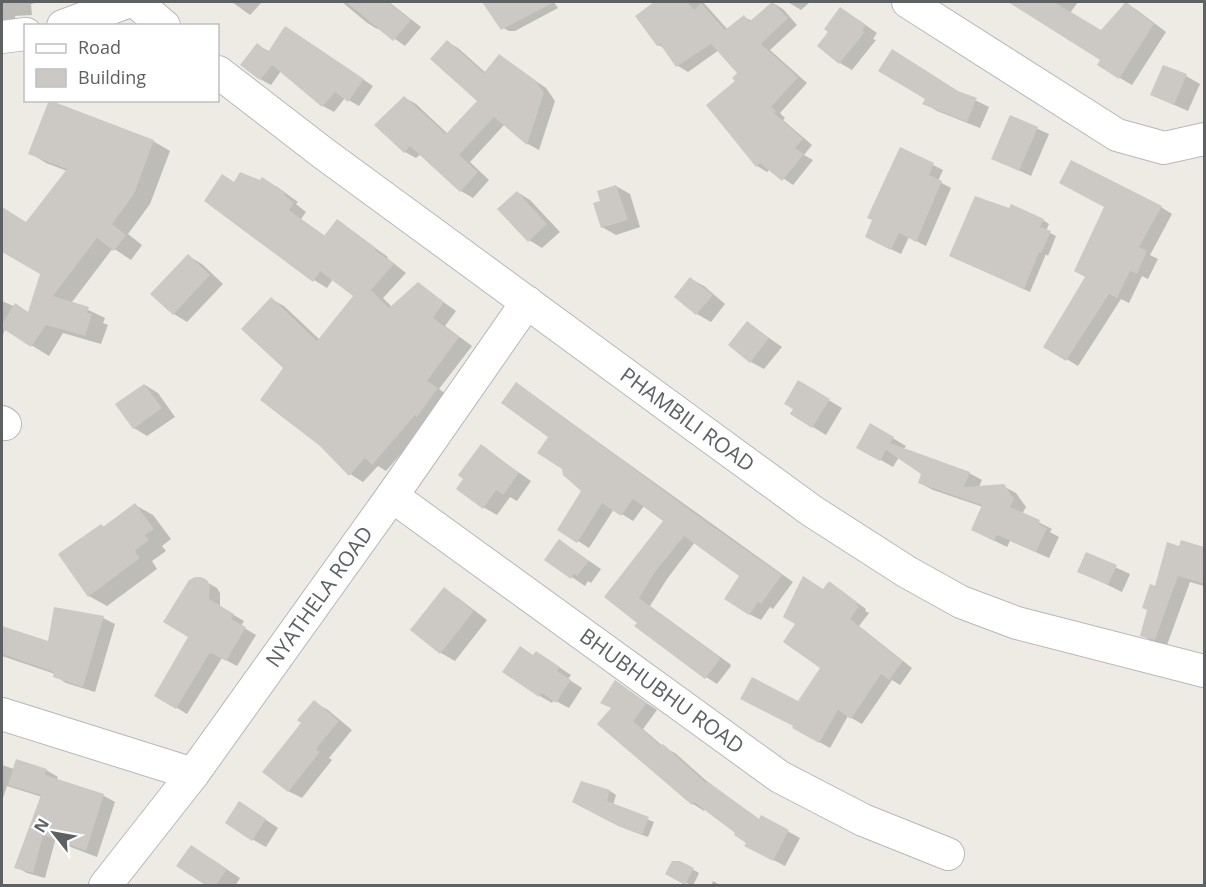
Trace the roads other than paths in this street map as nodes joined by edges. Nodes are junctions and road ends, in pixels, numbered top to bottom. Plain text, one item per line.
1 (127, 2) edge
2 (136, 2) edge
3 (908, 2) edge
4 (68, 24) edge
5 (162, 24) edge
6 (24, 34) edge
7 (2, 37) edge
8 (219, 73) edge
9 (1204, 139) edge
10 (527, 302) junction
11 (392, 496) junction
12 (1204, 671) edge
13 (2, 714) edge
14 (194, 774) junction
15 (948, 854) dead end
16 (105, 885) edge

1 - 4 street
2 - 5 street
3 - 9 street
6 - 7 street
8 - 10 street, PHAMBILI ROAD
10 - 11 street, NYATHELA ROAD
10 - 12 street, PHAMBILI ROAD
11 - 14 street, NYATHELA ROAD
11 - 15 street, BHUBHUBHU ROAD
13 - 14 street
14 - 16 street, NYATHELA ROAD

